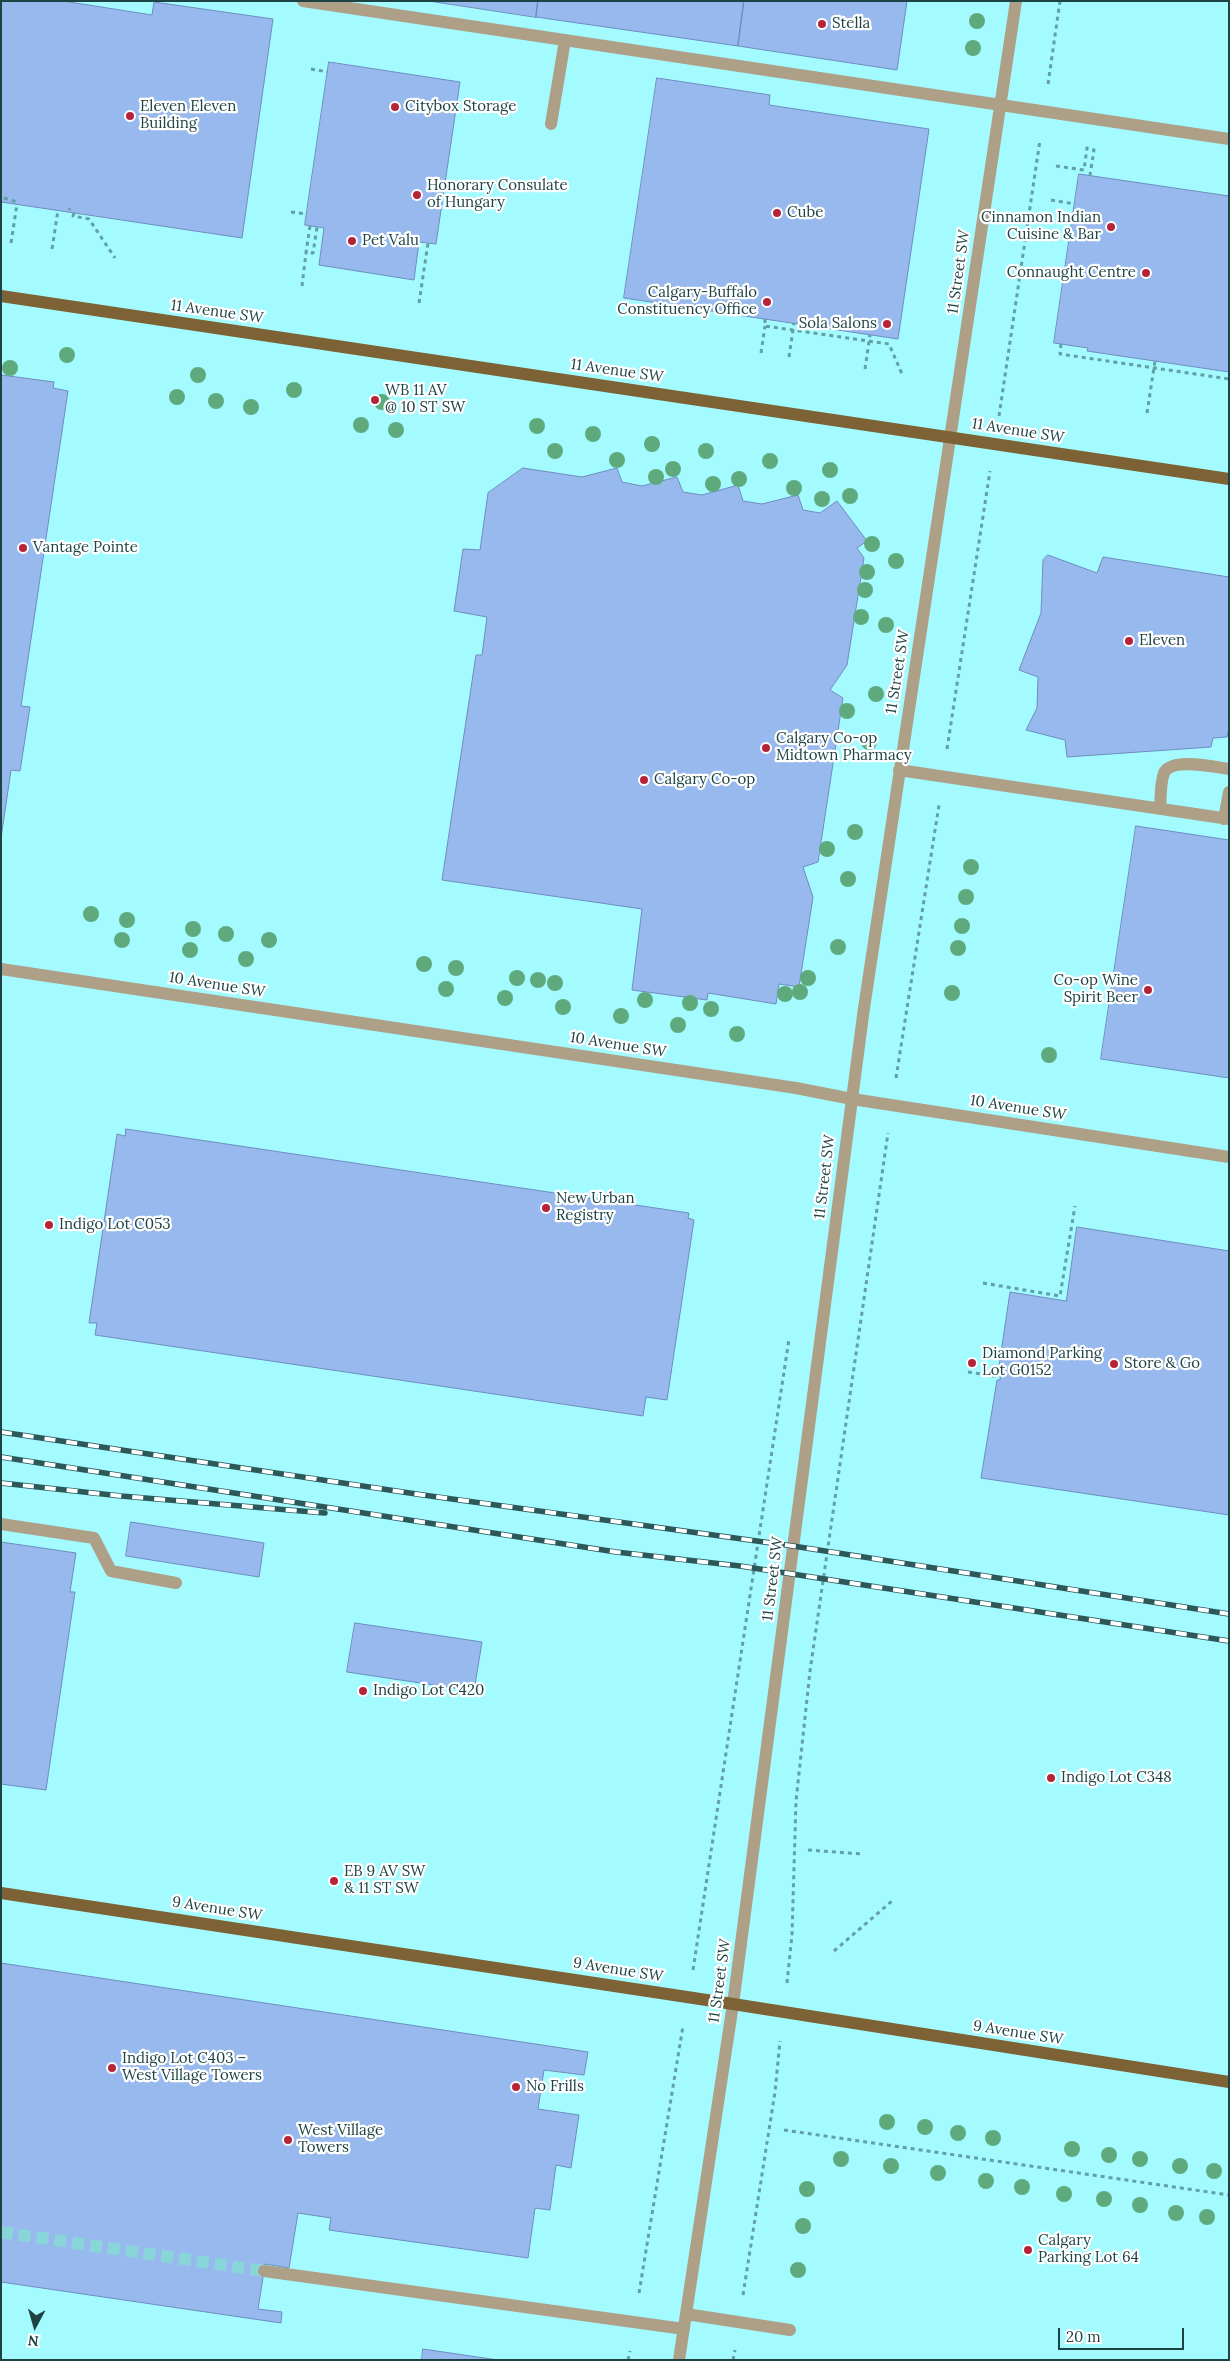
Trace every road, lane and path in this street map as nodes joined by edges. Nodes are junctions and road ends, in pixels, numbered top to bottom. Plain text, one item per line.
1 (303, 1) edge
2 (1016, 1) edge
3 (1060, 1) edge
4 (565, 40) junction
5 (311, 69) dead end
6 (328, 72) dead end
7 (1000, 105) junction
8 (1044, 112) junction
9 (551, 124) dead end
10 (1229, 139) edge
11 (1056, 166) dead end
12 (1090, 175) dead end
13 (4, 198) dead end
14 (1051, 200) dead end
15 (1075, 204) dead end
16 (58, 210) dead end
17 (291, 212) dead end
18 (74, 213) dead end
19 (307, 214) dead end
20 (1081, 214) dead end
21 (1088, 215) dead end
22 (310, 226) dead end
23 (317, 227) dead end
24 (11, 243) dead end
25 (428, 243) dead end
26 (52, 249) dead end
27 (306, 253) junction
28 (115, 258) dead end
29 (302, 286) dead end
30 (1, 296) edge
31 (419, 303) dead end
32 (765, 319) dead end
33 (794, 323) dead end
34 (765, 326) junction
35 (793, 329) junction
36 (870, 335) dead end
37 (869, 341) junction
38 (1061, 344) dead end
39 (761, 353) dead end
40 (788, 357) dead end
41 (1155, 361) dead end
42 (1192, 367) dead end
43 (1154, 368) junction
44 (865, 369) dead end
45 (1191, 373) junction
46 (902, 374) dead end
47 (1229, 379) edge
48 (1003, 391) dead end
49 (1148, 413) dead end
50 (951, 437) junction
51 (1229, 479) edge
52 (1229, 769) edge
53 (899, 770) junction
54 (1229, 792) edge
55 (1160, 809) junction
56 (1226, 819) edge
57 (1, 969) edge
58 (852, 1099) junction
59 (1229, 1158) edge
60 (883, 1167) dead end
61 (1075, 1206) dead end
62 (983, 1283) dead end
63 (1023, 1290) junction
64 (1022, 1294) dead end
65 (789, 1334) dead end
66 (968, 1372) dead end
67 (1000, 1376) dead end
68 (1, 1524) edge
69 (176, 1583) dead end
70 (808, 1850) dead end
71 (862, 1854) dead end
72 (1, 1893) edge
73 (892, 1901) dead end
74 (700, 1927) dead end
75 (792, 1936) dead end
76 (834, 1951) dead end
77 (734, 2004) junction
78 (674, 2076) dead end
79 (1229, 2082) edge
80 (775, 2092) dead end
81 (784, 2130) dead end
82 (1229, 2195) edge
83 (264, 2271) tunnel mouth
84 (686, 2314) junction
85 (634, 2322) junction
86 (739, 2322) junction
87 (684, 2329) junction
88 (790, 2330) dead end
89 (628, 2360) edge
90 (679, 2360) edge
91 (734, 2360) edge

1 - 4 street
2 - 7 street, 11 Street SW
3 - 8 path
4 - 7 street
4 - 9 street
5 - 6 path
7 - 8 street
7 - 50 street, 11 Street SW
8 - 10 street
8 - 48 path
11 - 12 path
13 - 24 path
14 - 15 path
16 - 26 path
17 - 19 path
18 - 28 path
20 - 21 path
22 - 27 path
23 - 27 path
25 - 31 path
27 - 29 path
30 - 50 main road, 11 Avenue SW
32 - 34 path
33 - 35 path
34 - 35 path
34 - 39 path
35 - 37 path
35 - 40 path
36 - 37 path
37 - 44 path
37 - 46 path
38 - 43 path
41 - 43 path
42 - 45 path
43 - 45 path
43 - 49 path
45 - 47 path
50 - 51 main road, 11 Avenue SW
50 - 53 street, 11 Street SW
52 - 55 street
53 - 55 street
53 - 58 street, 11 Street SW
54 - 56 street
55 - 56 street
57 - 58 street, 10 Avenue SW
58 - 59 street, 10 Avenue SW
58 - 77 street, 11 Street SW
60 - 75 path
61 - 63 path
62 - 63 path
63 - 64 path
65 - 74 path
66 - 67 path
68 - 69 street
70 - 71 path
72 - 77 main road, 9 Avenue SW
73 - 76 path
77 - 79 main road, 9 Avenue SW
77 - 84 street, 11 Street SW
78 - 85 path
80 - 86 path
81 - 82 path
83 - 85 street
84 - 86 street
84 - 87 street, 11 Street SW
85 - 87 street
85 - 89 path
86 - 88 street
86 - 91 path
87 - 90 street, 11 Street SW

